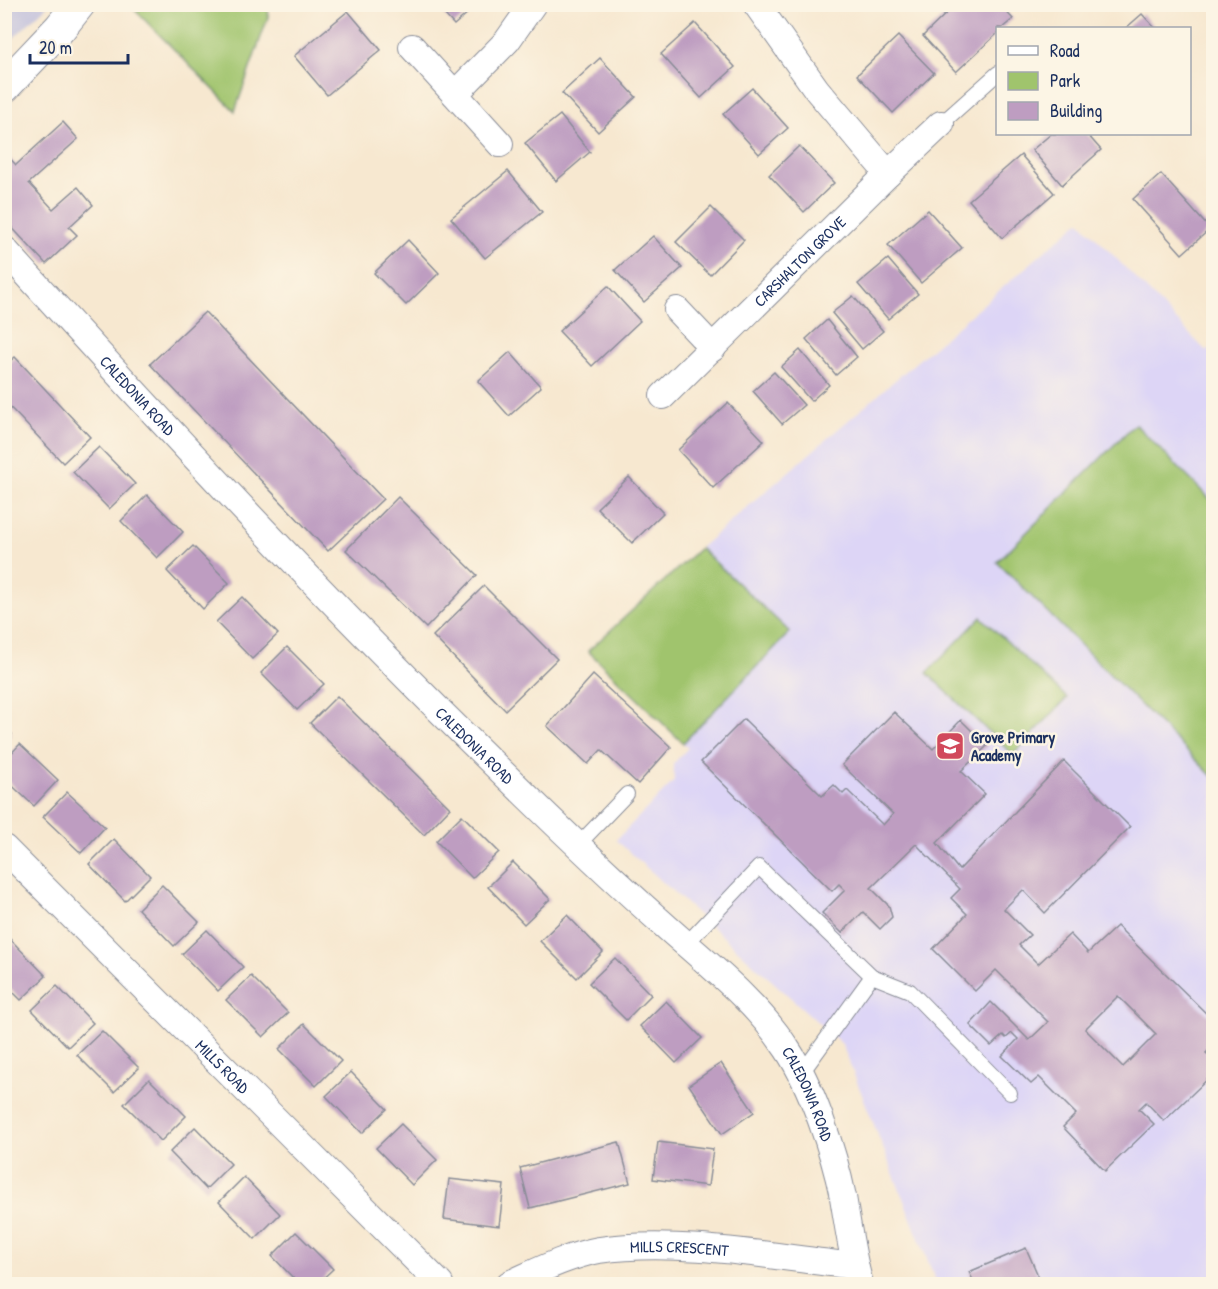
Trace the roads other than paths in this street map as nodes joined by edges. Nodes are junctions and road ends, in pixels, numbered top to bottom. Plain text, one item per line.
1 (79, 4) edge
2 (533, 4) edge
3 (756, 4) edge
4 (412, 47) dead end
5 (996, 75) edge
6 (4, 87) edge
7 (454, 94) junction
8 (941, 124) joint
9 (500, 144) dead end
10 (888, 174) junction
11 (4, 249) edge
12 (677, 310) dead end
13 (713, 348) junction
14 (663, 396) dead end
15 (627, 794) dead end
16 (578, 846) junction
17 (4, 848) edge
18 (686, 944) junction
19 (872, 976) junction
20 (801, 1074) junction
21 (1010, 1093) dead end
22 (857, 1275) edge
23 (440, 1284) edge
24 (509, 1284) edge

1 - 6 street
2 - 7 street
3 - 10 street
4 - 7 street
5 - 8 lane
7 - 9 street
8 - 10 street, CARSHALTON GROVE
10 - 13 street, CARSHALTON GROVE
11 - 16 street, CALEDONIA ROAD
12 - 13 street
13 - 14 street, CARSHALTON GROVE
15 - 16 lane
16 - 18 street, CALEDONIA ROAD
17 - 23 street, MILLS ROAD
18 - 19 lane
18 - 20 street, CALEDONIA ROAD
19 - 20 lane
19 - 21 lane
20 - 22 street, CALEDONIA ROAD
22 - 24 street, MILLS CRESCENT

